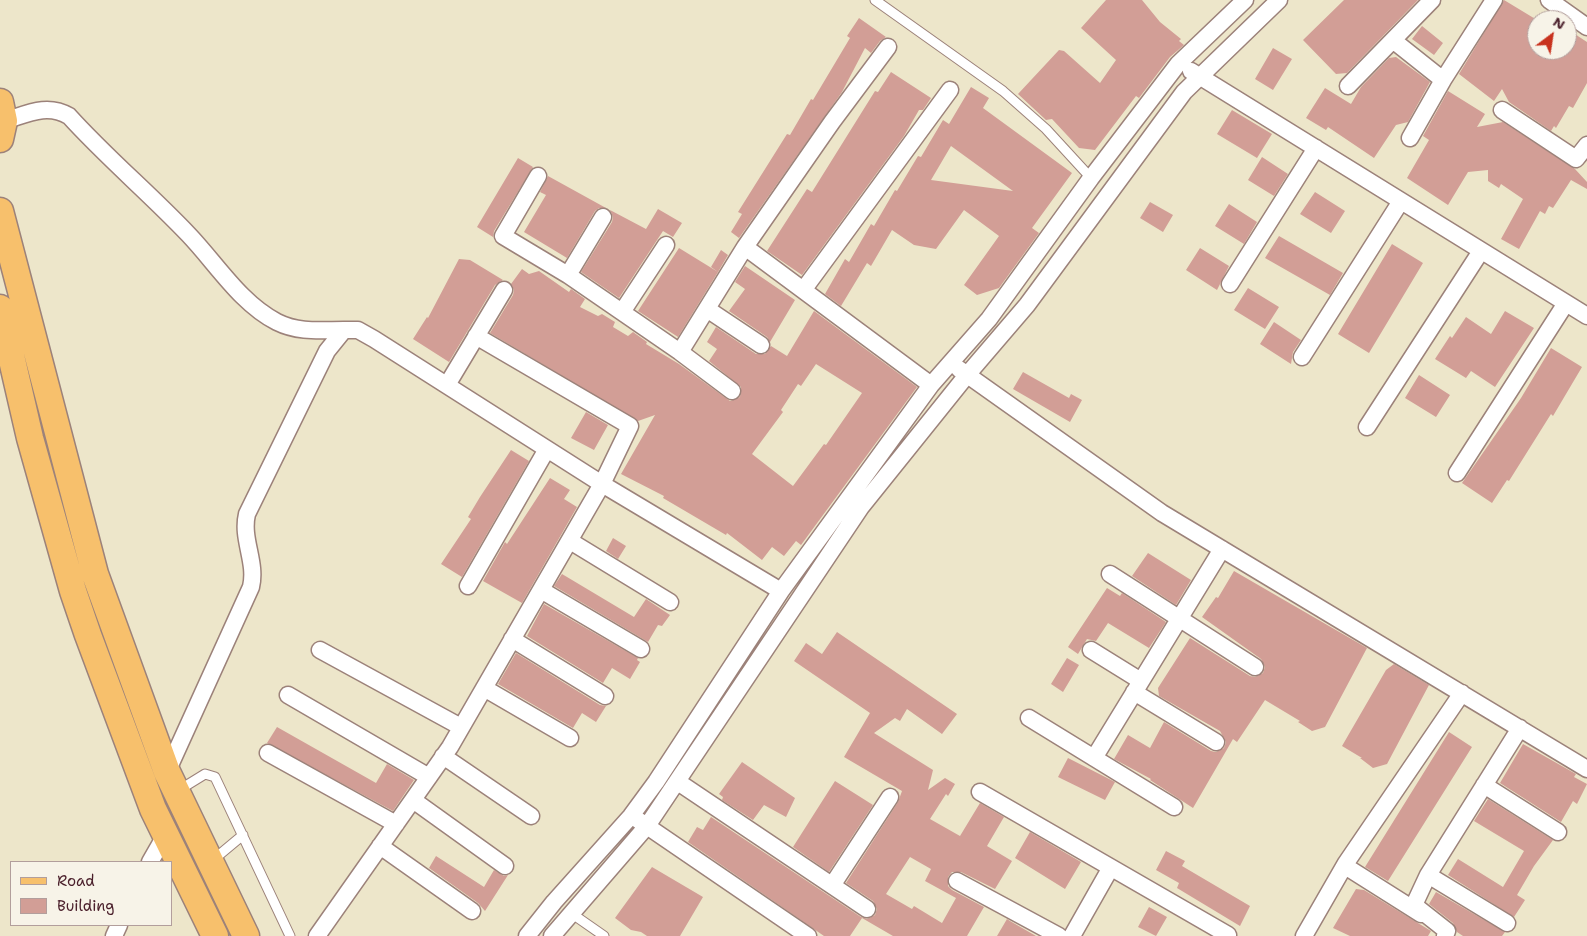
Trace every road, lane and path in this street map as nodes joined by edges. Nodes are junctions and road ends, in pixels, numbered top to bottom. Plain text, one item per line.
1 (875, 0) edge
2 (1244, 0) edge
3 (1279, 0) edge
4 (1432, 0) edge
5 (1494, 0) edge
6 (1549, 0) edge
7 (1587, 26) edge
8 (1394, 41) junction
9 (888, 47) dead end
10 (1178, 64) junction
11 (1198, 76) junction
12 (1443, 80) junction
13 (1348, 86) dead end
14 (950, 90) dead end
15 (1502, 110) dead end
16 (1, 121) edge
17 (1410, 138) dead end
18 (1587, 145) edge
19 (1316, 148) junction
20 (538, 176) dead end
21 (1091, 178) junction
22 (1402, 201) junction
23 (0, 211) edge
24 (603, 217) dead end
25 (666, 245) dead end
26 (745, 247) junction
27 (1482, 250) junction
28 (568, 275) junction
29 (1230, 284) dead end
30 (504, 290) dead end
31 (804, 290) junction
32 (1566, 303) junction
33 (0, 308) edge
34 (707, 309) junction
35 (622, 312) junction
36 (1587, 316) edge
37 (344, 330) junction
38 (476, 336) junction
39 (761, 345) dead end
40 (680, 352) junction
41 (1302, 357) dead end
42 (951, 363) junction
43 (967, 374) junction
44 (447, 385) junction
45 (932, 385) junction
46 (732, 391) dead end
47 (1367, 427) dead end
48 (547, 449) junction
49 (1457, 472) dead end
50 (602, 484) junction
51 (570, 541) junction
52 (1222, 549) junction
53 (1110, 574) dead end
54 (468, 586) dead end
55 (541, 590) junction
56 (781, 591) junction
57 (670, 602) dead end
58 (1180, 618) junction
59 (512, 639) junction
60 (641, 649) dead end
61 (320, 650) dead end
62 (1091, 650) dead end
63 (1255, 667) dead end
64 (1138, 686) junction
65 (484, 688) junction
66 (1462, 693) junction
67 (288, 695) dead end
68 (605, 696) dead end
69 (1029, 718) dead end
70 (462, 727) junction
71 (1520, 728) junction
72 (570, 738) dead end
73 (1216, 742) dead end
74 (268, 753) dead end
75 (444, 756) junction
76 (1094, 758) junction
77 (1587, 769) edge
78 (429, 777) junction
79 (172, 782) junction
80 (678, 782) junction
81 (1484, 785) junction
82 (980, 792) dead end
83 (890, 796) dead end
84 (413, 800) junction
85 (1174, 807) dead end
86 (530, 816) dead end
87 (631, 816) junction
88 (396, 824) junction
89 (647, 826) junction
90 (1558, 832) dead end
91 (166, 834) junction
92 (243, 835) junction
93 (380, 846) junction
94 (151, 861) edge
95 (211, 862) junction
96 (505, 866) dead end
97 (1346, 866) junction
98 (1110, 869) junction
99 (1428, 875) junction
100 (957, 881) dead end
101 (833, 884) junction
102 (867, 909) dead end
103 (472, 912) dead end
104 (571, 913) junction
105 (1507, 923) dead end
106 (1446, 934) edge
107 (1228, 935) dead end
108 (215, 936) edge
109 (246, 936) edge
110 (290, 936) edge
111 (316, 936) edge
112 (527, 936) edge
113 (552, 936) edge
114 (604, 936) edge
115 (808, 936) edge
116 (1059, 936) edge
117 (1072, 936) edge
118 (1304, 936) edge

1 - 21 lane
2 - 10 street
3 - 11 street
4 - 8 street
5 - 12 street
6 - 7 street
8 - 12 street
8 - 13 street
9 - 26 street
10 - 11 street
10 - 21 street
11 - 19 street
11 - 43 street
12 - 17 street
14 - 31 street
15 - 18 street
16 - 37 street
19 - 22 street
19 - 29 street
20 - 28 street
21 - 42 street
22 - 27 street
22 - 41 street
23 - 79 main road
24 - 28 street
25 - 35 street
26 - 31 street
26 - 34 street
27 - 32 street
27 - 47 street
28 - 35 street
30 - 38 street
31 - 45 street
32 - 36 street
32 - 49 street
33 - 91 main road
34 - 39 street
34 - 40 street
35 - 40 street
37 - 44 street
37 - 79 street
38 - 44 street
38 - 50 street
40 - 46 street
42 - 43 street
42 - 45 street
43 - 52 street
43 - 80 street
44 - 48 street
45 - 56 street
48 - 50 street
48 - 54 street
50 - 51 street
50 - 56 street
51 - 55 street
51 - 57 street
52 - 58 street
52 - 66 street
53 - 58 street
55 - 59 street
55 - 60 street
56 - 87 street
58 - 63 street
58 - 64 street
59 - 65 street
59 - 68 street
61 - 70 street
62 - 64 street
64 - 73 street
64 - 76 street
65 - 70 street
65 - 72 street
66 - 71 street
66 - 97 street
67 - 78 street
69 - 76 street
70 - 75 street
71 - 77 street
71 - 81 street
74 - 88 street
75 - 78 street
75 - 86 street
76 - 85 street
78 - 84 street
79 - 92 lane
79 - 95 main road
80 - 89 street
80 - 101 street
81 - 90 street
81 - 99 street
82 - 98 street
83 - 101 street
84 - 88 street
84 - 96 street
87 - 89 street
87 - 112 street
88 - 93 street
89 - 104 street
89 - 115 street
91 - 94 street
91 - 108 main road
92 - 95 lane
92 - 110 lane
93 - 103 street
93 - 111 street
95 - 109 main road
97 - 106 street
97 - 118 street
98 - 107 street
98 - 117 street
99 - 105 street
99 - 106 street
100 - 116 street
101 - 102 street
104 - 113 street
104 - 114 lane

